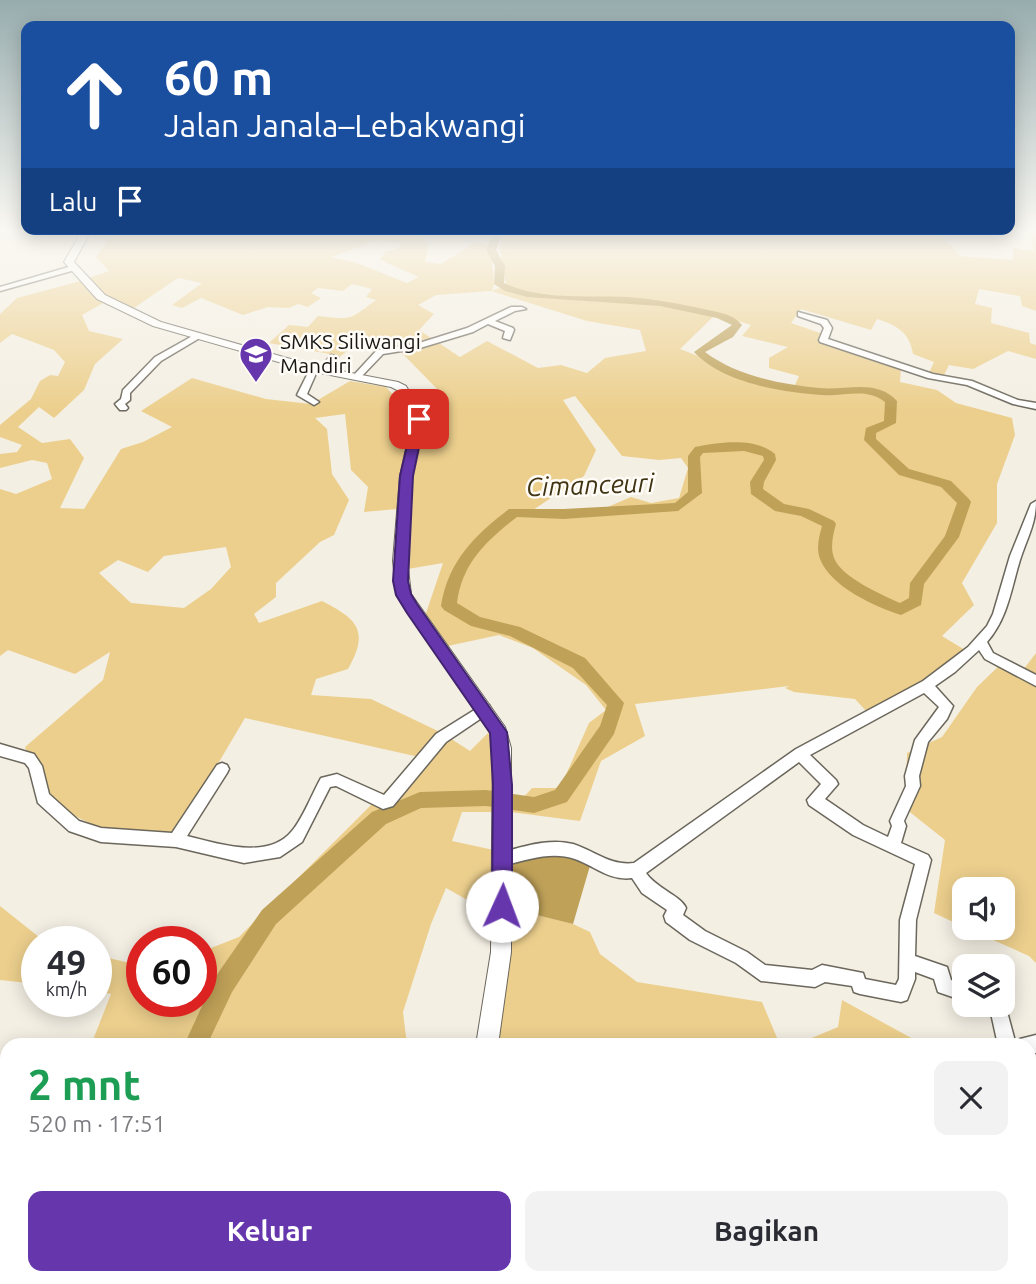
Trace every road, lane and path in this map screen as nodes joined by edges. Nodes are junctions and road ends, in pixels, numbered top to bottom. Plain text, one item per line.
1 (96, 291) edge
2 (522, 309) dead end
3 (801, 314) dead end
4 (489, 322) junction
5 (455, 324) dead end
6 (470, 330) junction
7 (199, 336) junction
8 (507, 338) dead end
9 (334, 357) dead end
10 (318, 370) junction
11 (357, 376) junction
12 (314, 402) dead end
13 (1036, 406) edge
14 (123, 408) dead end
15 (1036, 504) edge
16 (980, 641) junction
17 (1036, 681) edge
18 (927, 687) junction
19 (484, 709) junction
20 (0, 750) edge
21 (800, 754) junction
22 (222, 769) dead end
23 (176, 840) junction
24 (893, 846) junction
25 (503, 859) junction
26 (637, 870) junction
27 (907, 961) junction
28 (952, 989) edge
29 (1001, 1017) edge
30 (488, 1038) edge
31 (1009, 1038) edge

1 - 7 main road
2 - 4 street
3 - 13 street
4 - 6 street
4 - 8 street
5 - 6 street
6 - 11 street
7 - 10 main road
7 - 14 street
9 - 10 street
10 - 11 main road
10 - 12 street
11 - 19 main road
15 - 16 street
16 - 17 street
16 - 18 street
18 - 21 street
18 - 24 street
19 - 23 street
19 - 25 main road
20 - 23 street
21 - 24 street
21 - 26 street
22 - 23 street
24 - 27 street
25 - 26 street
25 - 30 main road
26 - 27 street
27 - 28 street
29 - 31 street

